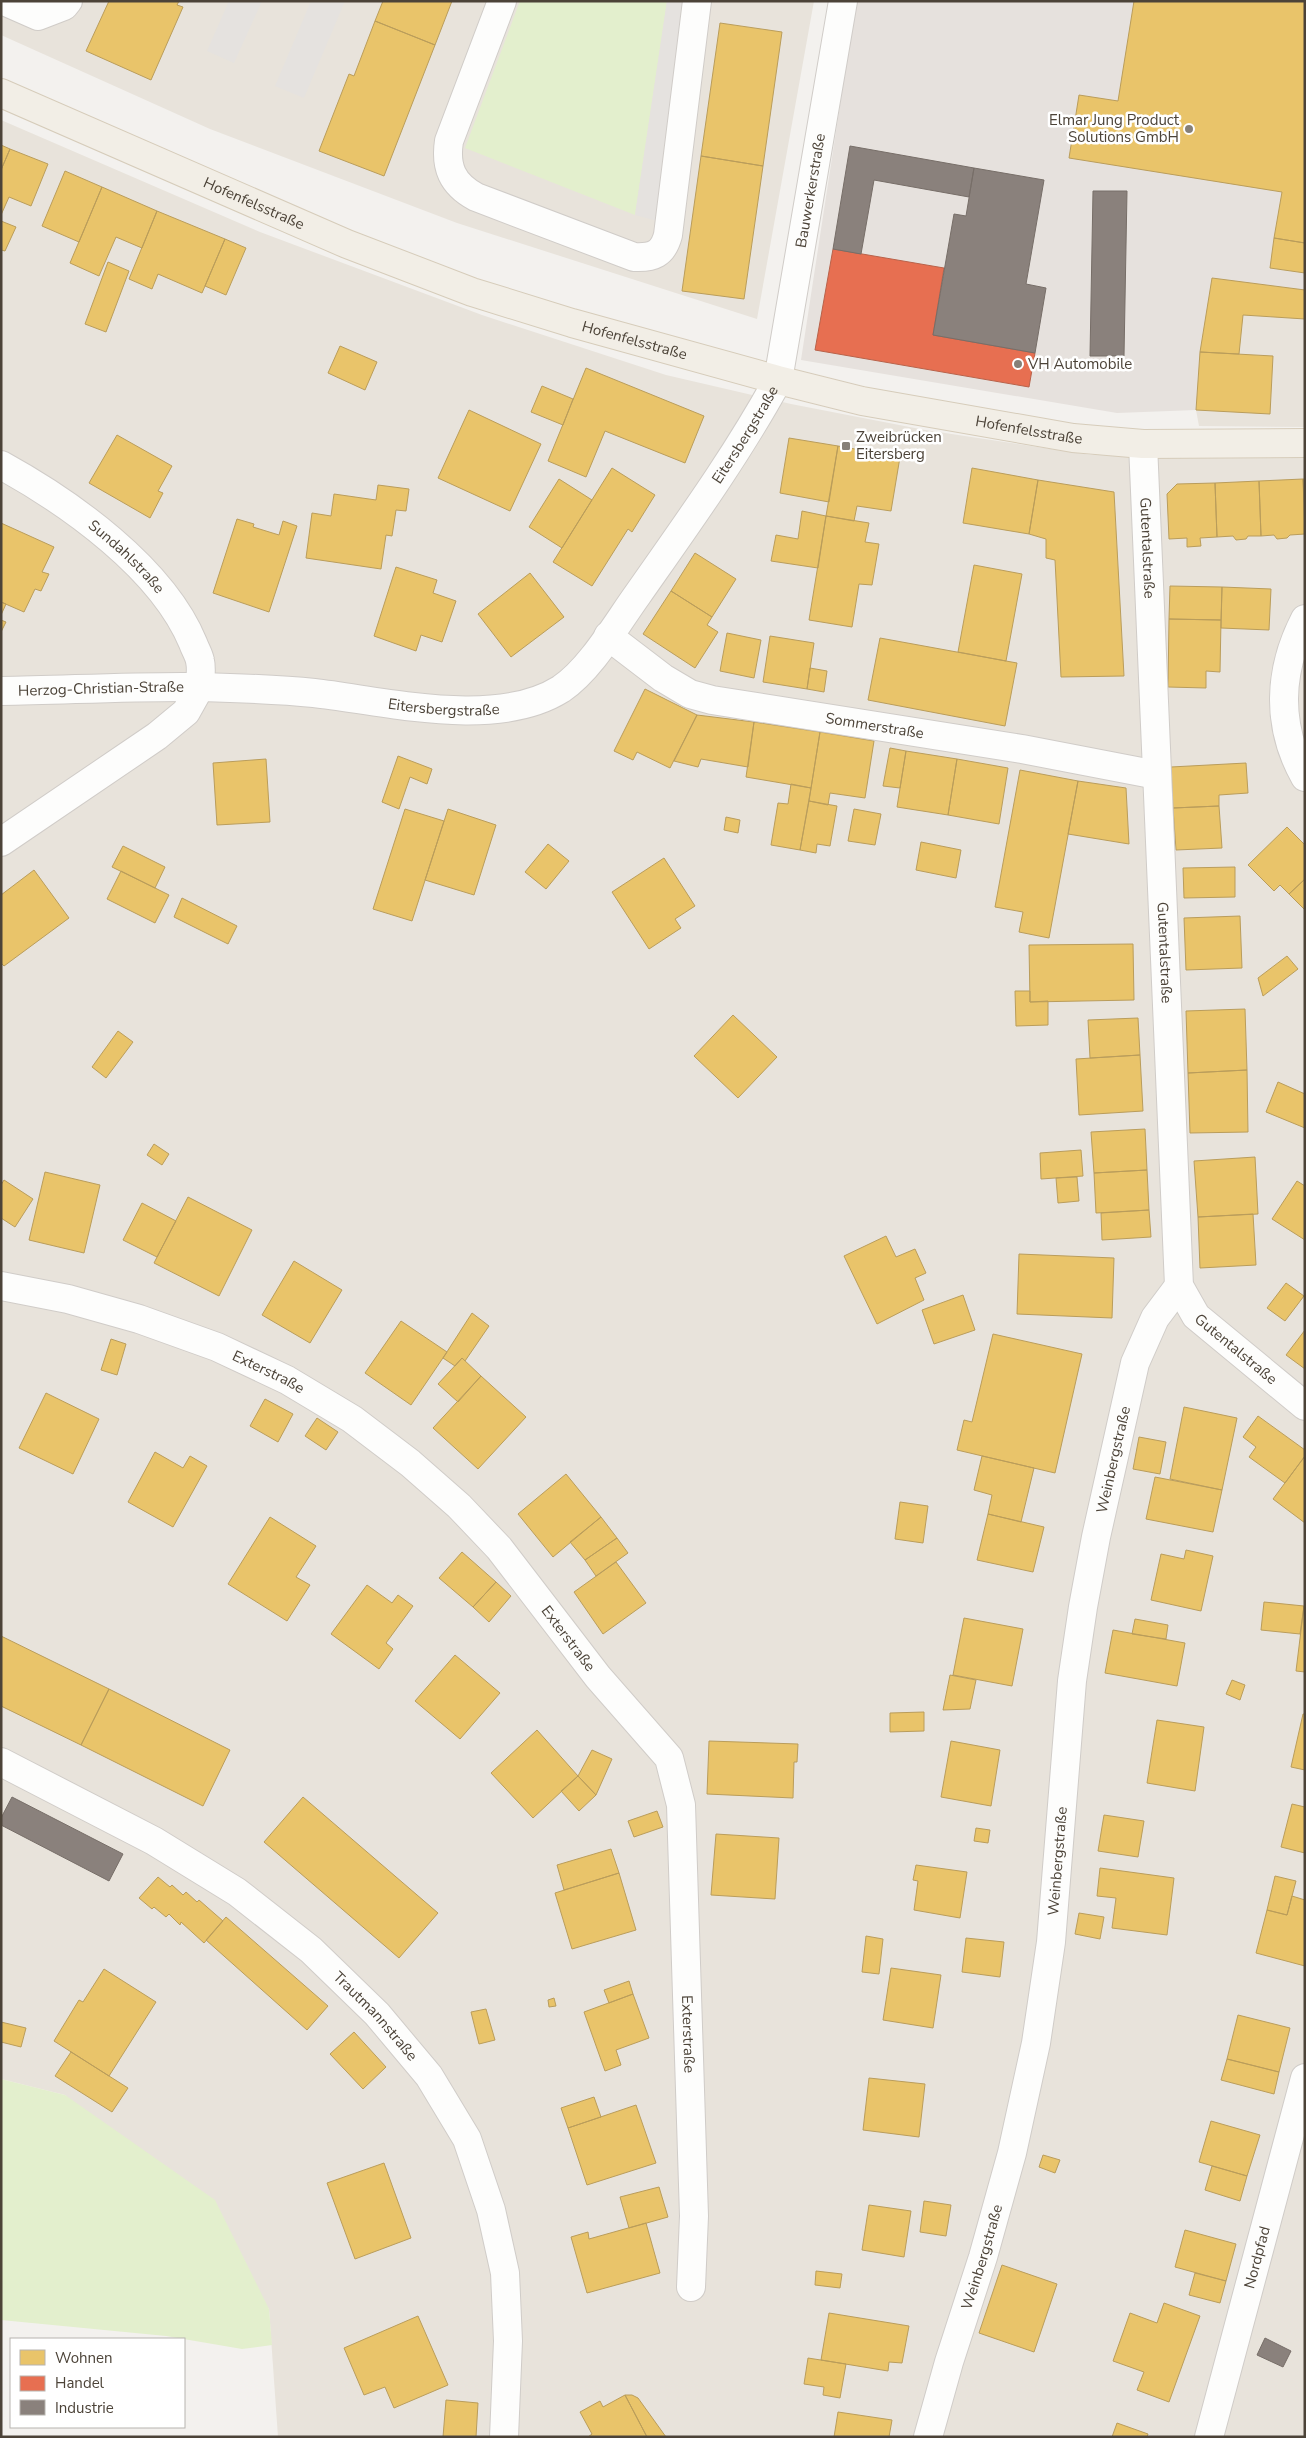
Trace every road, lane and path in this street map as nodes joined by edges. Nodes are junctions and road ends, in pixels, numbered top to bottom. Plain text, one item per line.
1 (4, 1) edge
2 (68, 1) edge
3 (502, 1) edge
4 (697, 1) edge
5 (843, 1) edge
6 (1, 94) edge
7 (778, 380) junction
8 (1305, 443) edge
9 (1143, 444) junction
10 (1, 465) edge
11 (1305, 620) edge
12 (608, 636) junction
13 (200, 687) junction
14 (1, 691) edge
15 (1157, 774) junction
16 (1305, 777) edge
17 (1, 842) edge
18 (1, 1286) edge
19 (1178, 1286) junction
20 (1305, 1406) edge
21 (1, 1762) edge
22 (1305, 2078) edge
23 (691, 2286) dead end
24 (504, 2437) edge
25 (928, 2437) edge
26 (1209, 2437) edge

1 - 2 street
3 - 4 street
5 - 7 street, Bauwerkerstraße
6 - 7 main road, Hofenfelsstraße
7 - 9 main road, Hofenfelsstraße
7 - 12 street, Eitersbergstraße
8 - 9 main road, Hofenfelsstraße
9 - 15 street, Gutentalstraße
10 - 13 street, Sundahlstraße
11 - 16 street
12 - 13 street, Eitersbergstraße
12 - 15 street, Sommerstraße
13 - 14 street, Herzog-Christian-Straße
13 - 17 street
15 - 19 street, Gutentalstraße
18 - 23 street, Exterstraße
19 - 20 street, Gutentalstraße
19 - 25 street, Weinbergstraße
21 - 24 street, Trautmannstraße
22 - 26 street, Nordpfad

